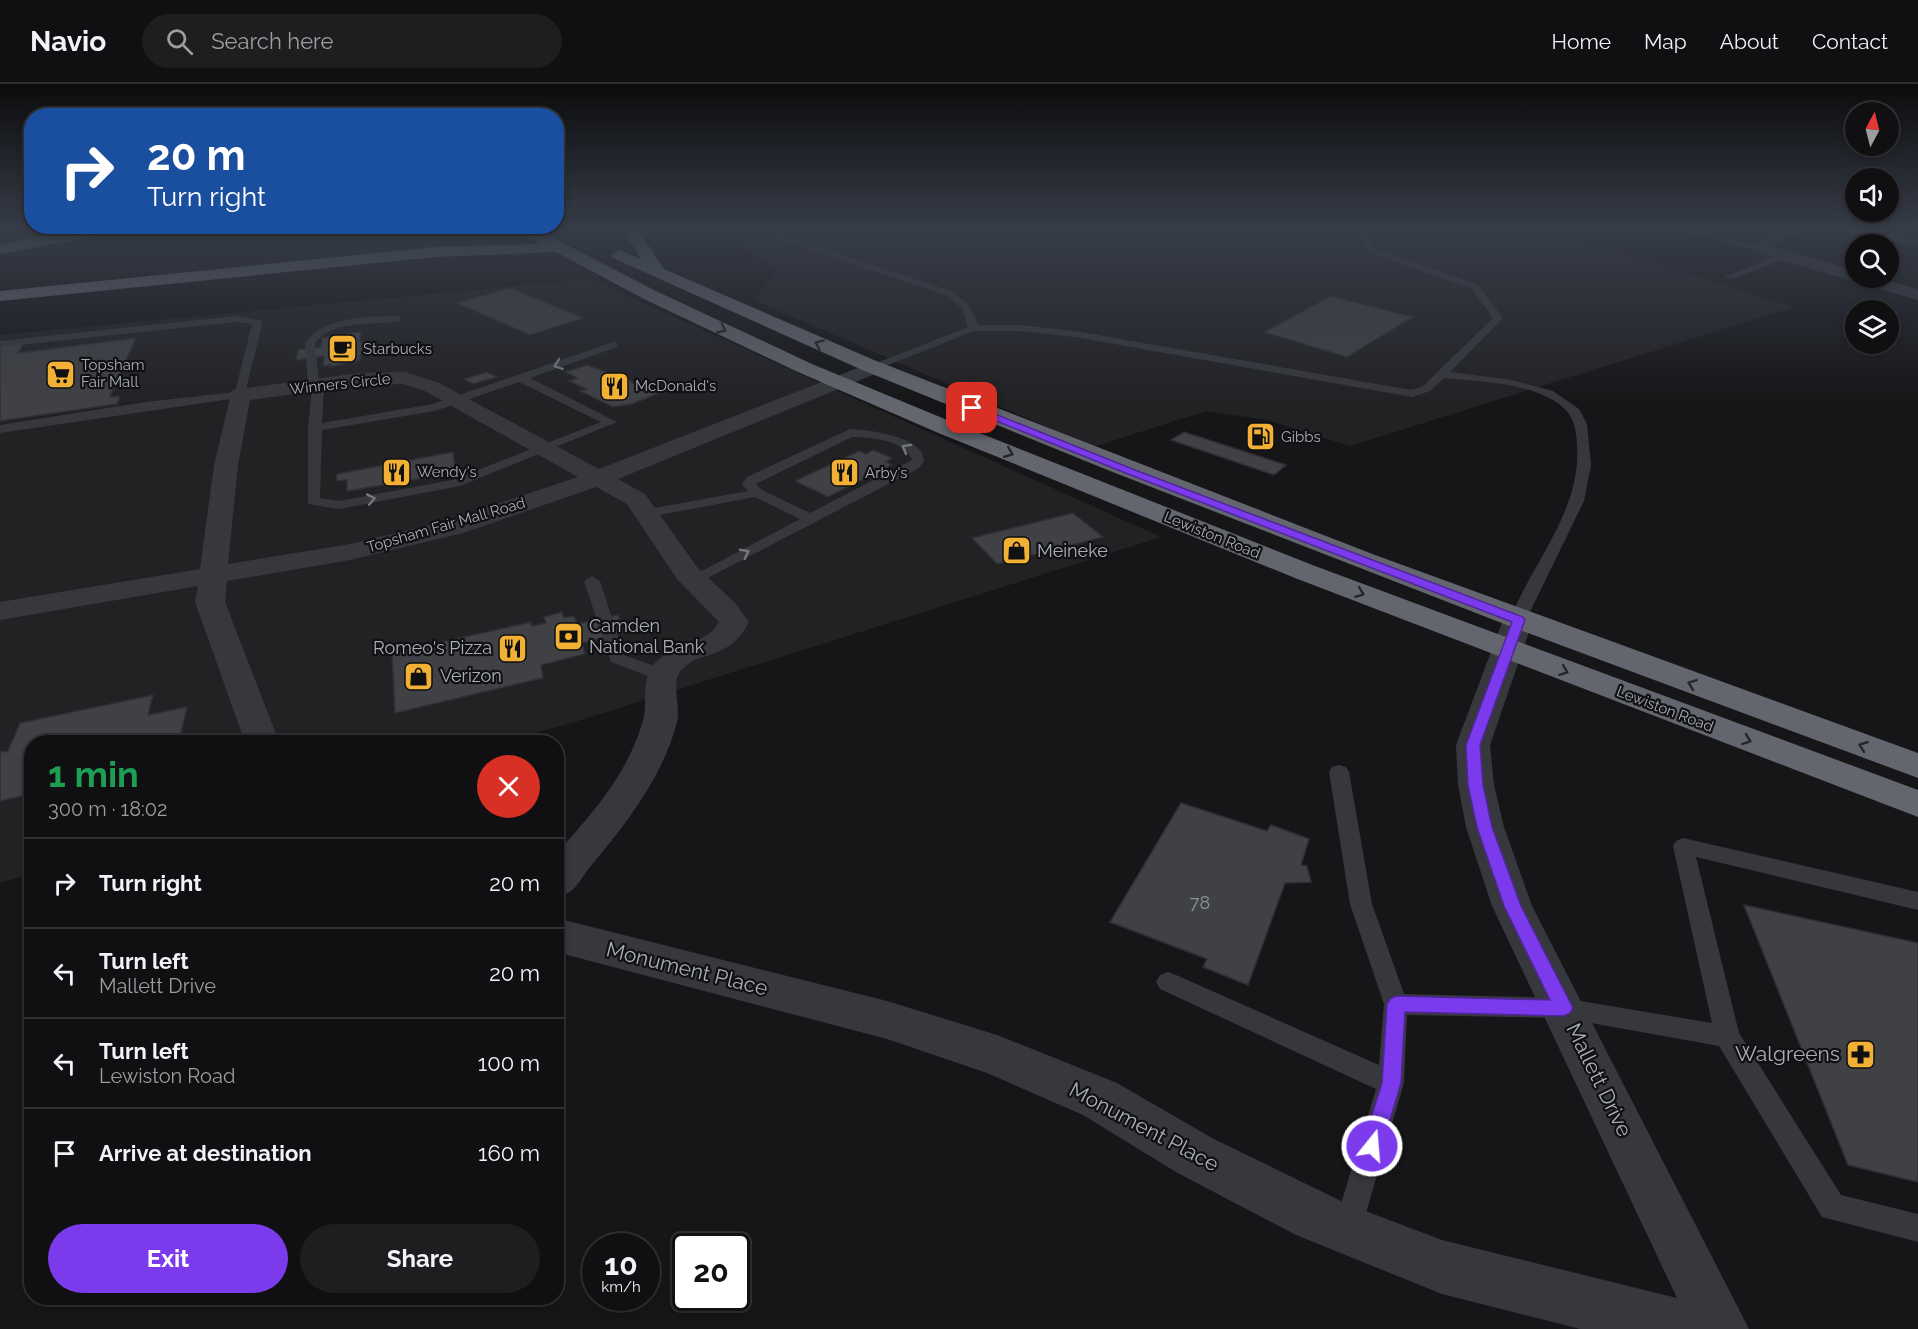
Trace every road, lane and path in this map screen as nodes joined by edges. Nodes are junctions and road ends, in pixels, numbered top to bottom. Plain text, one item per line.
1 (98, 286) edge
2 (633, 286) edge
3 (687, 286) edge
4 (927, 286) edge
5 (1472, 286) edge
6 (1895, 288) edge
7 (1918, 295) edge
8 (0, 296) edge
9 (396, 319) dead end
10 (344, 325) junction
11 (973, 328) junction
12 (0, 344) edge
13 (613, 345) dead end
14 (299, 346) dead end
15 (299, 364) dead end
16 (873, 368) junction
17 (1441, 374) junction
18 (520, 378) junction
19 (315, 380) junction
20 (839, 382) junction
21 (240, 395) junction
22 (454, 400) junction
23 (314, 428) junction
24 (0, 429) edge
25 (541, 448) junction
26 (596, 479) junction
27 (757, 494) junction
28 (649, 513) junction
29 (811, 519) junction
30 (211, 574) junction
31 (693, 580) junction
32 (592, 581) dead end
33 (0, 611) edge
34 (1514, 635) junction
35 (662, 675) junction
36 (260, 735) edge
37 (1918, 766) edge
38 (1339, 772) dead end
39 (1918, 804) edge
40 (564, 871) edge
41 (1918, 901) edge
42 (564, 937) edge
43 (1168, 982) dead end
44 (1396, 1004) junction
45 (1563, 1008) junction
46 (1727, 1036) junction
47 (1391, 1083) junction
48 (1918, 1228) edge
49 (1347, 1230) junction
50 (1690, 1329) edge
51 (1721, 1329) edge

1 - 8 highway
2 -> 20 highway, Lewiston Road
16 -> 3 highway, Lewiston Road
4 - 11 lane
5 - 17 lane
6 - 7 street
9 - 10 lane
10 - 14 lane
10 - 19 lane
11 - 16 lane
11 - 17 lane
12 - 21 lane
13 -> 18 lane
15 - 19 lane
16 - 20 street, Topsham Fair Mall Road
16 - 34 highway, Lewiston Road
17 - 34 lane
18 - 22 lane
18 - 25 lane
19 - 21 street, Winners Circle
19 - 22 street, Winners Circle
19 - 23 lane
20 - 26 street, Topsham Fair Mall Road
20 -> 34 highway, Lewiston Road
21 - 24 lane
21 - 30 street
22 - 23 lane
22 - 25 street, Winners Circle
23 -> 25 lane
25 - 26 street, Winners Circle
26 - 28 street, Winners Circle
26 - 30 street, Topsham Fair Mall Road
27 - 28 lane
27 - 29 lane
29 -> 27 lane
28 - 31 street, Winners Circle
31 -> 29 lane
30 - 33 street, Topsham Fair Mall Road
30 - 36 street
31 - 35 street, Winners Circle
32 - 35 lane
37 -> 34 highway, Lewiston Road
34 -> 39 highway, Lewiston Road
34 - 45 street, Mallett Drive
35 - 40 street
38 - 44 lane
41 - 46 lane
42 - 49 street, Monument Place
43 - 47 lane
44 - 45 lane
44 - 47 lane
45 - 46 lane
45 - 51 street, Mallett Drive
46 - 48 lane
47 - 49 lane
49 - 50 street, Monument Place

